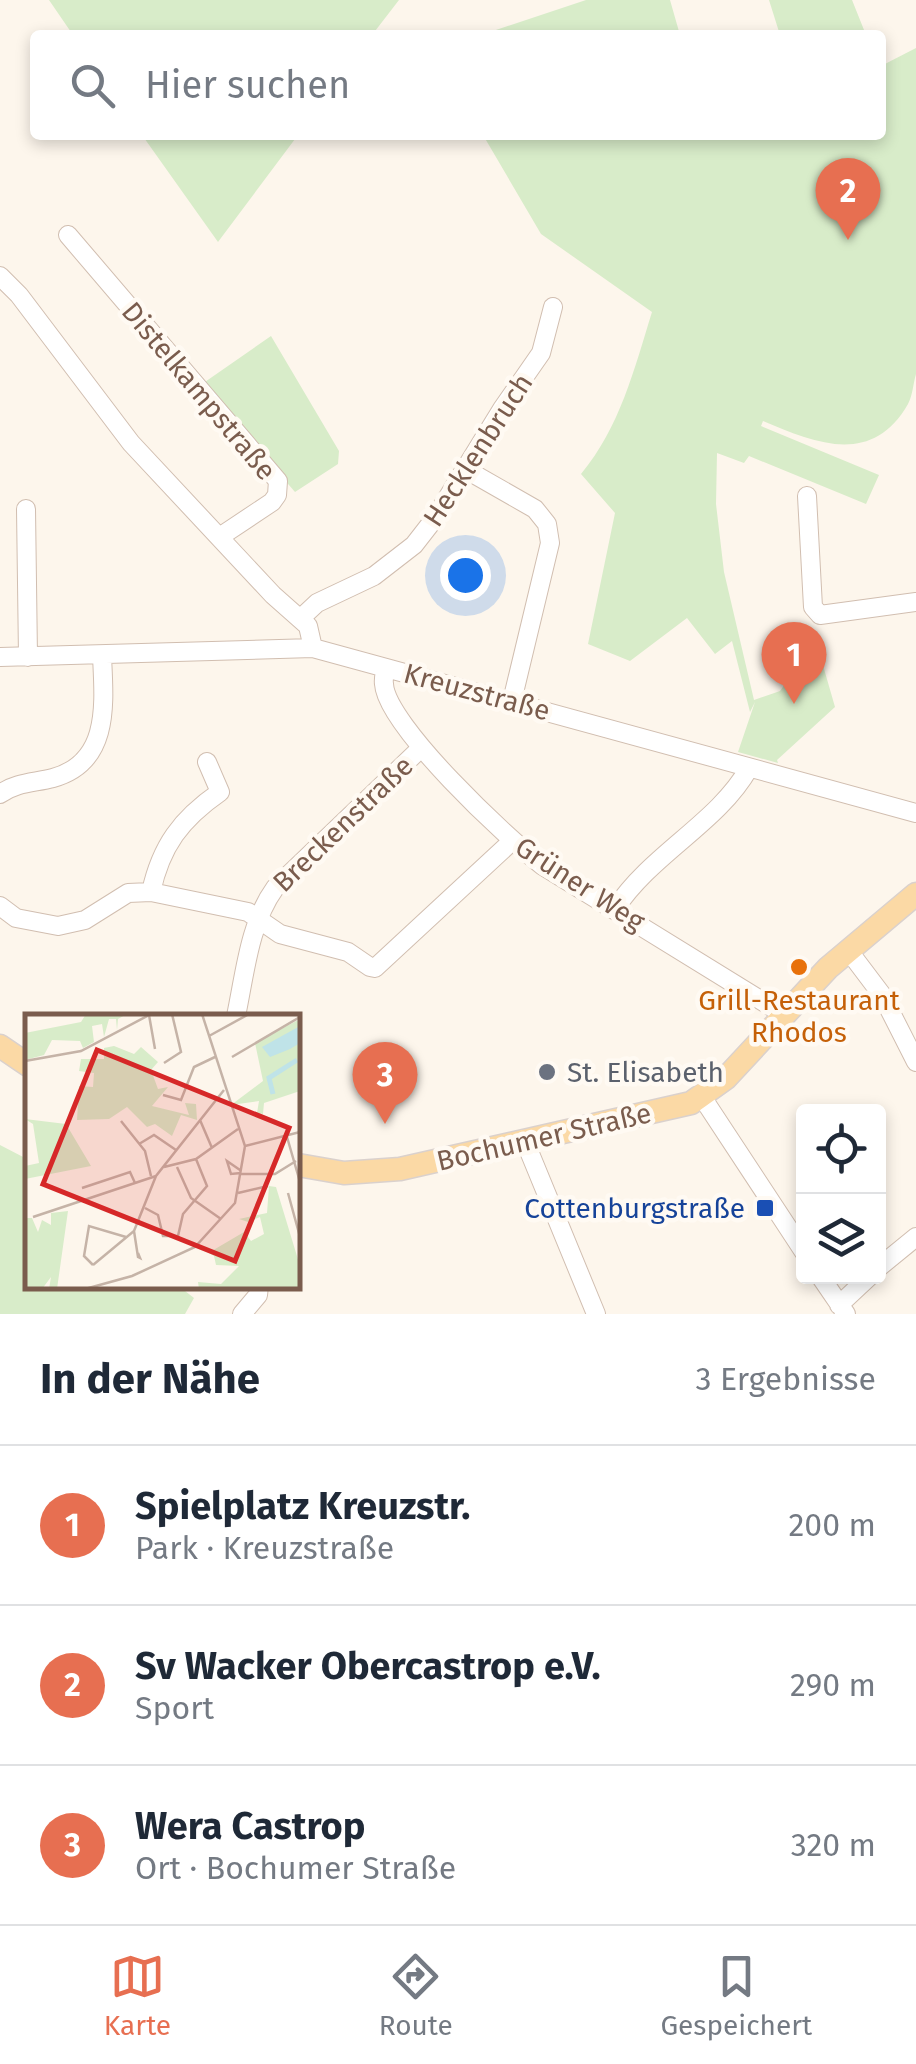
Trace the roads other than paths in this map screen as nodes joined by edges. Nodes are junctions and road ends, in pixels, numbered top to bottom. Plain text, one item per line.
1 (68, 235) dead end
2 (0, 276) edge
3 (553, 307) dead end
4 (465, 469) junction
5 (808, 496) dead end
6 (26, 510) dead end
7 (220, 536) junction
8 (916, 602) edge
9 (301, 618) junction
10 (313, 648) junction
11 (28, 656) junction
12 (102, 656) junction
13 (0, 657) edge
14 (386, 668) junction
15 (512, 701) junction
16 (420, 748) junction
17 (206, 762) dead end
18 (750, 768) junction
19 (0, 794) edge
20 (916, 813) edge
21 (511, 842) junction
22 (151, 892) junction
23 (916, 894) edge
24 (0, 906) edge
25 (615, 909) junction
26 (259, 919) junction
27 (848, 950) junction
28 (236, 1014) edge
29 (783, 1014) junction
30 (0, 1046) edge
31 (916, 1062) edge
32 (25, 1063) edge
33 (702, 1098) junction
34 (524, 1139) junction
35 (300, 1165) edge
36 (916, 1237) edge
37 (796, 1240) edge
38 (886, 1261) edge
39 (825, 1284) edge
40 (863, 1284) edge
41 (259, 1289) edge
42 (842, 1310) edge
43 (242, 1314) edge
44 (596, 1314) edge

1 - 7 street, Distelkampstraße
2 - 7 street
3 - 4 street, Hecklenbruch
4 - 9 street, Hecklenbruch
4 - 15 street
5 - 8 street
6 - 11 street
7 - 9 street
9 - 10 street
10 - 12 street, Kreuzstraße
10 - 14 street, Kreuzstraße
11 - 12 street, Kreuzstraße
11 - 13 street, Kreuzstraße
12 - 19 street
14 - 15 street, Kreuzstraße
14 - 16 street, Grüner Weg
15 - 18 street, Kreuzstraße
16 - 21 street, Grüner Weg
16 - 26 street, Breckenstraße
17 - 22 street
18 - 20 street, Kreuzstraße
18 - 25 street
21 - 25 street, Grüner Weg
21 - 26 street
22 - 24 street
22 - 26 street
23 - 27 main road, Bochumer Straße
25 - 29 street, Grüner Weg
26 - 28 street, Breckenstraße
27 - 29 main road, Bochumer Straße
27 - 31 street
29 - 33 main road, Bochumer Straße
30 - 32 main road
33 - 34 main road, Bochumer Straße
33 - 37 street
34 - 35 main road, Bochumer Straße
34 - 44 street
36 - 38 street
39 - 42 street
40 - 42 street
41 - 43 street

